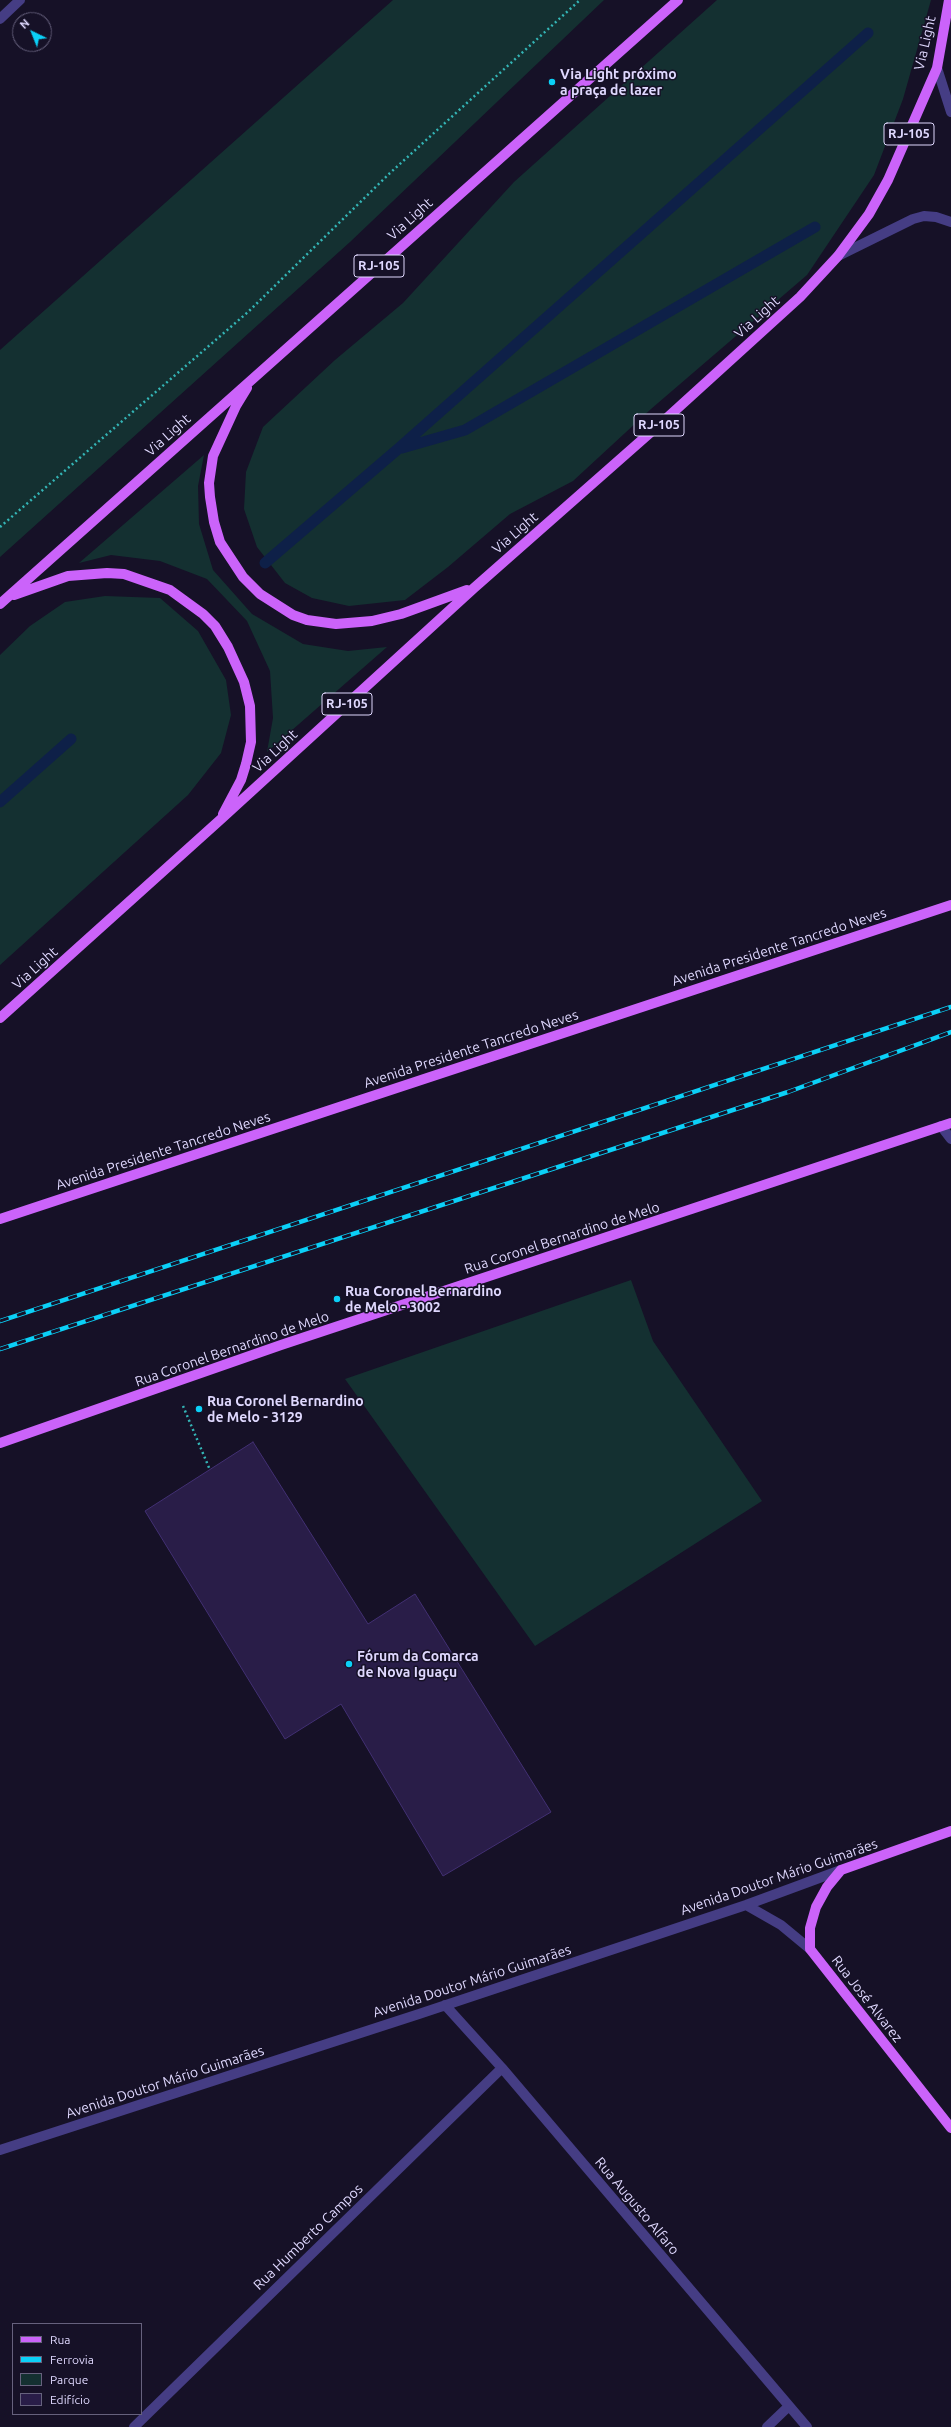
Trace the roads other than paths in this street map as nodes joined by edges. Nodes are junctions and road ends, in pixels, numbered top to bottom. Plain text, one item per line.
1 (20, 0) edge
2 (678, 0) edge
3 (949, 0) edge
4 (0, 19) edge
5 (937, 68) junction
6 (951, 112) edge
7 (951, 222) edge
8 (838, 256) junction
9 (255, 376) junction
10 (474, 588) junction
11 (3, 601) edge
12 (220, 820) junction
13 (951, 905) edge
14 (1, 1017) edge
15 (951, 1123) edge
16 (941, 1126) junction
17 (951, 1139) edge
18 (0, 1219) edge
19 (0, 1443) edge
20 (951, 1831) edge
21 (841, 1870) junction
22 (746, 1905) junction
23 (810, 1949) junction
24 (445, 2005) junction
25 (502, 2068) junction
26 (951, 2128) edge
27 (0, 2150) edge
28 (789, 2406) junction
29 (134, 2427) edge
30 (767, 2427) edge
31 (807, 2427) edge

1 - 4 street
2 - 9 main road, Via Light / RJ-105
3 - 5 main road, Via Light / RJ-105
5 - 6 street
5 - 8 main road, Via Light / RJ-105
7 - 8 street
8 - 10 main road, Via Light / RJ-105
9 - 10 main road
9 - 11 main road, Via Light / RJ-105
10 - 12 main road, Via Light / RJ-105
11 - 12 main road
12 - 14 main road, Via Light / RJ-105
13 - 18 main road, Avenida Presidente Tancredo Neves
15 - 16 main road, Rua Coronel Bernardino de Melo
16 - 17 street
16 - 19 main road, Rua Coronel Bernardino de Melo
20 - 21 main road, Avenida Doutor Mário Guimarães
21 - 22 street, Avenida Doutor Mário Guimarães
21 - 23 main road
22 - 23 street, Rua José Alvarez
22 - 24 street, Avenida Doutor Mário Guimarães
23 - 26 main road, Rua José Alvarez
24 - 25 street, Rua Augusto Alfaro
24 - 27 street, Avenida Doutor Mário Guimarães
25 - 28 street, Rua Augusto Alfaro
25 - 29 street, Rua Humberto Campos
28 - 30 street
28 - 31 street, Rua Augusto Alfaro

